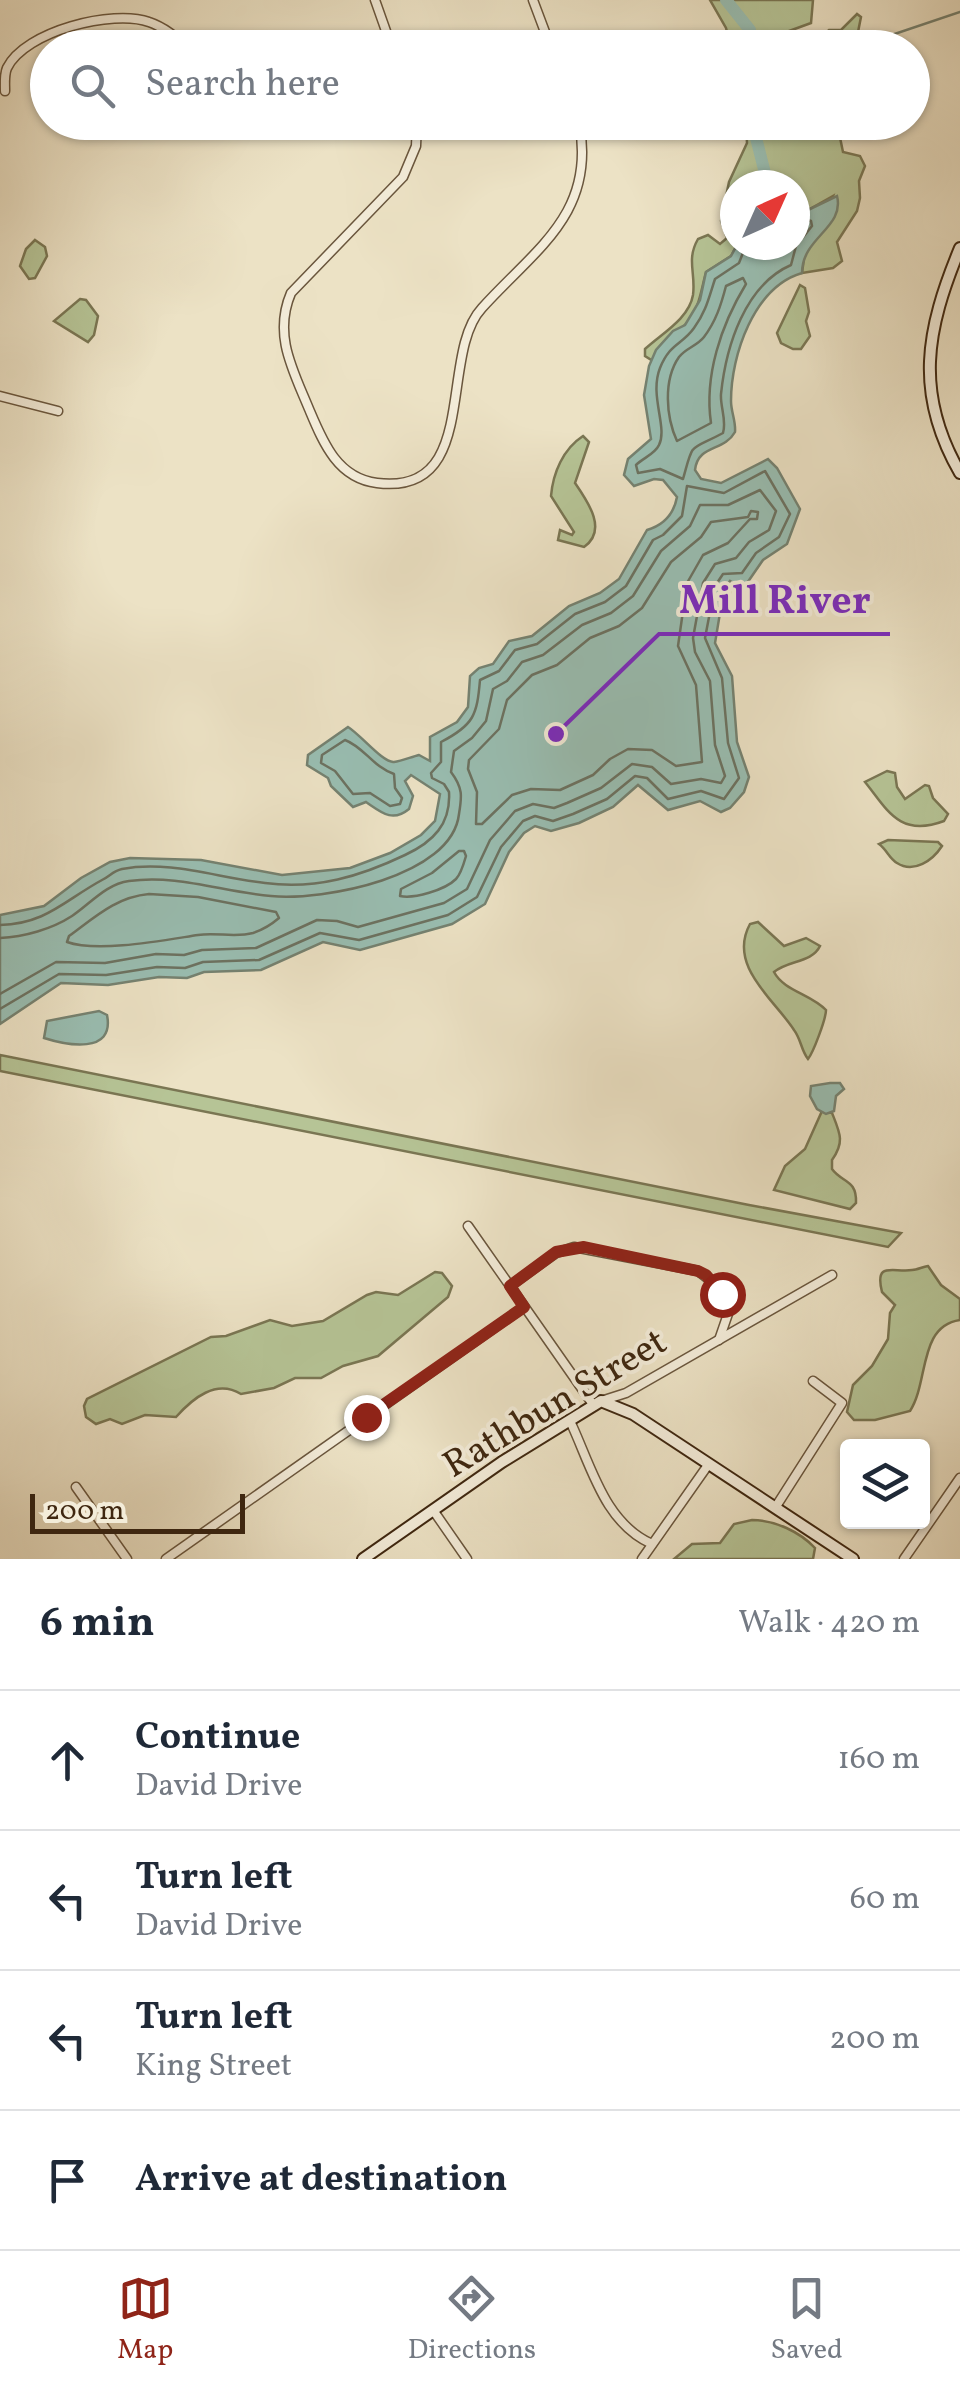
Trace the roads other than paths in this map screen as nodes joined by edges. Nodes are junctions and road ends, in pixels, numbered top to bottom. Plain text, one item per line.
1 (375, 0) edge
2 (533, 0) edge
3 (59, 30) edge
4 (165, 30) edge
5 (386, 30) edge
6 (544, 30) edge
7 (30, 45) edge
8 (5, 91) dead end
9 (416, 140) edge
10 (579, 140) edge
11 (960, 248) edge
12 (0, 396) edge
13 (58, 411) dead end
14 (960, 473) edge
15 (468, 1226) dead end
16 (832, 1275) dead end
17 (510, 1286) junction
18 (524, 1307) junction
19 (719, 1340) junction
20 (813, 1381) dead end
21 (597, 1403) junction
22 (570, 1421) junction
23 (708, 1464) junction
24 (960, 1478) edge
25 (76, 1487) dead end
26 (775, 1508) junction
27 (433, 1510) junction
28 (652, 1544) junction
29 (127, 1559) edge
30 (166, 1559) edge
31 (364, 1559) edge
32 (466, 1559) edge
33 (642, 1559) edge
34 (853, 1559) edge
35 (904, 1559) edge

1 - 5 street
2 - 6 street
3 - 4 street
7 - 8 street
9 - 10 street
11 - 14 street
12 - 13 street
15 - 17 street
16 - 19 street, Rathbun Street
17 - 18 street
17 - 19 street
18 - 21 street
18 - 30 street
19 - 21 street, Rathbun Street
20 - 26 street
21 - 22 street, Rathbun Street
21 - 23 street
22 - 27 street, Rathbun Street
22 - 28 street
23 - 26 street
23 - 28 street
24 - 35 street
25 - 29 street
26 - 34 street
27 - 31 street, Rathbun Street
27 - 32 street
28 - 33 street

